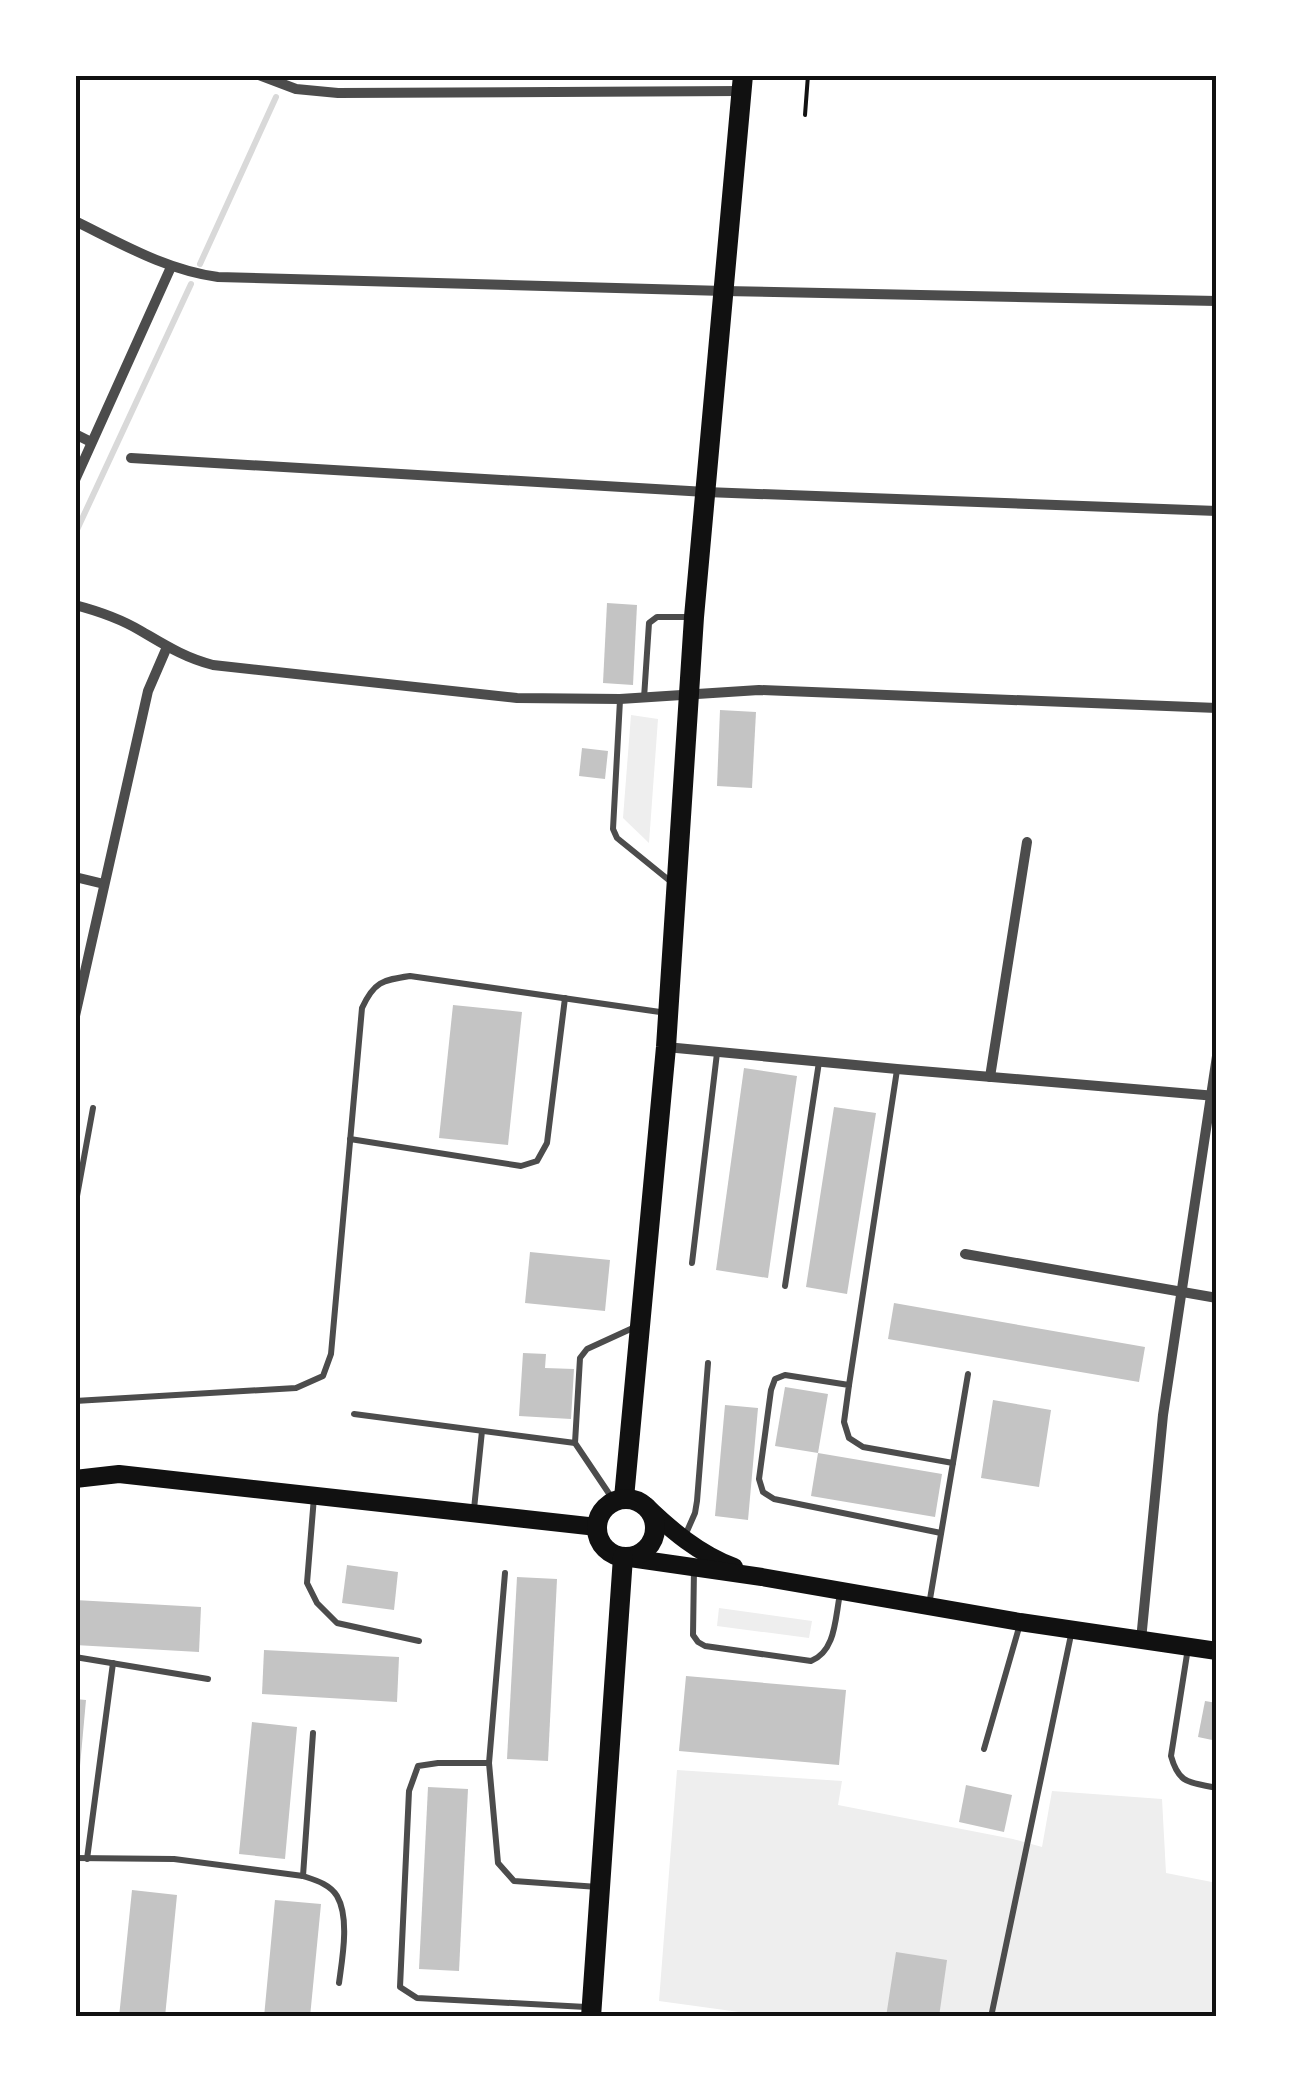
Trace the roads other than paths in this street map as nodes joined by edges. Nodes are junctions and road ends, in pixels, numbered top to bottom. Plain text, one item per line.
1 (260, 75) edge
2 (743, 83) edge
3 (75, 221) edge
4 (171, 266) junction
5 (724, 292) junction
6 (1217, 301) edge
7 (75, 434) edge
8 (91, 442) junction
9 (131, 458) dead end
10 (75, 480) edge
11 (706, 492) junction
12 (1217, 511) edge
13 (75, 605) edge
14 (694, 618) junction
15 (167, 647) junction
16 (689, 695) junction
17 (644, 698) junction
18 (620, 699) junction
19 (1217, 708) edge
20 (1026, 842) dead end
21 (75, 877) edge
22 (104, 884) junction
23 (676, 886) junction
24 (565, 998) junction
25 (668, 1013) junction
26 (75, 1016) edge
27 (666, 1046) junction
28 (717, 1053) junction
29 (1217, 1056) edge
30 (819, 1062) junction
31 (897, 1070) junction
32 (990, 1078) junction
33 (1216, 1095) edge
34 (92, 1108) dead end
35 (350, 1139) junction
36 (75, 1207) edge
37 (965, 1254) dead end
38 (692, 1263) dead end
39 (784, 1286) dead end
40 (1180, 1292) junction
41 (1217, 1298) edge
42 (640, 1324) junction
43 (708, 1363) dead end
44 (968, 1374) dead end
45 (849, 1385) junction
46 (75, 1400) edge
47 (354, 1414) dead end
48 (482, 1431) junction
49 (575, 1443) junction
50 (953, 1463) junction
51 (75, 1479) edge
52 (314, 1496) junction
53 (628, 1501) junction
54 (474, 1513) junction
55 (597, 1527) junction
56 (941, 1533) junction
57 (683, 1539) junction
58 (623, 1557) junction
59 (694, 1568) junction
60 (505, 1573) dead end
61 (762, 1578) junction
62 (840, 1592) junction
63 (929, 1606) junction
64 (1020, 1622) junction
65 (1072, 1629) junction
66 (1142, 1640) junction
67 (419, 1641) dead end
68 (1188, 1646) junction
69 (1217, 1651) edge
70 (75, 1657) edge
71 (113, 1663) junction
72 (208, 1679) dead end
73 (313, 1733) dead end
74 (984, 1749) dead end
75 (488, 1763) junction
76 (1217, 1788) edge
77 (75, 1858) edge
78 (87, 1859) junction
79 (303, 1876) junction
80 (600, 1887) junction
81 (339, 1984) dead end
82 (592, 2012) edge
83 (991, 2017) edge

1 - 2 street
2 - 5 highway
3 - 4 street
4 - 5 street
4 - 8 street
5 - 6 street
5 - 11 highway
7 - 8 street
8 - 10 street
9 - 11 street
11 - 12 street
11 - 14 highway
13 - 15 street
14 - 16 highway
14 - 17 lane
15 - 18 street
15 - 22 street
16 - 17 street
16 - 19 street
16 - 23 highway
17 - 18 street
18 - 23 lane
20 - 32 street
21 - 22 street
22 - 26 street
23 - 25 highway
24 - 25 lane
24 - 35 lane
24 - 35 lane
25 - 27 highway
27 - 28 street
27 - 42 highway
28 - 30 street
28 - 38 lane
29 - 33 street
30 - 31 street
30 - 39 lane
31 - 32 street
31 - 45 lane
32 - 33 street
33 - 40 street
34 - 36 lane
35 - 46 lane
37 - 40 street
40 - 41 street
40 - 66 street
42 - 49 lane
42 - 53 highway
43 - 57 lane
44 - 50 lane
45 - 50 lane
45 - 56 lane
47 - 48 lane
48 - 49 lane
48 - 54 lane
49 - 53 lane
50 - 56 lane
51 - 52 main road
52 - 54 main road
52 - 67 lane
53 - 55 highway
53 - 57 main road
53 - 58 highway
54 - 55 main road
55 - 58 highway
56 - 63 lane
57 - 61 main road
58 - 59 main road
58 - 80 highway
59 - 61 main road
59 - 62 lane
60 - 75 lane
61 - 62 main road
62 - 63 main road
63 - 64 main road
64 - 65 main road
64 - 74 lane
65 - 66 main road
65 - 83 lane
66 - 68 main road
68 - 69 main road
68 - 76 lane
70 - 71 lane
71 - 72 lane
71 - 78 lane
73 - 79 lane
75 - 80 lane
75 - 82 lane
77 - 78 lane
78 - 79 lane
79 - 81 lane
80 - 82 highway

